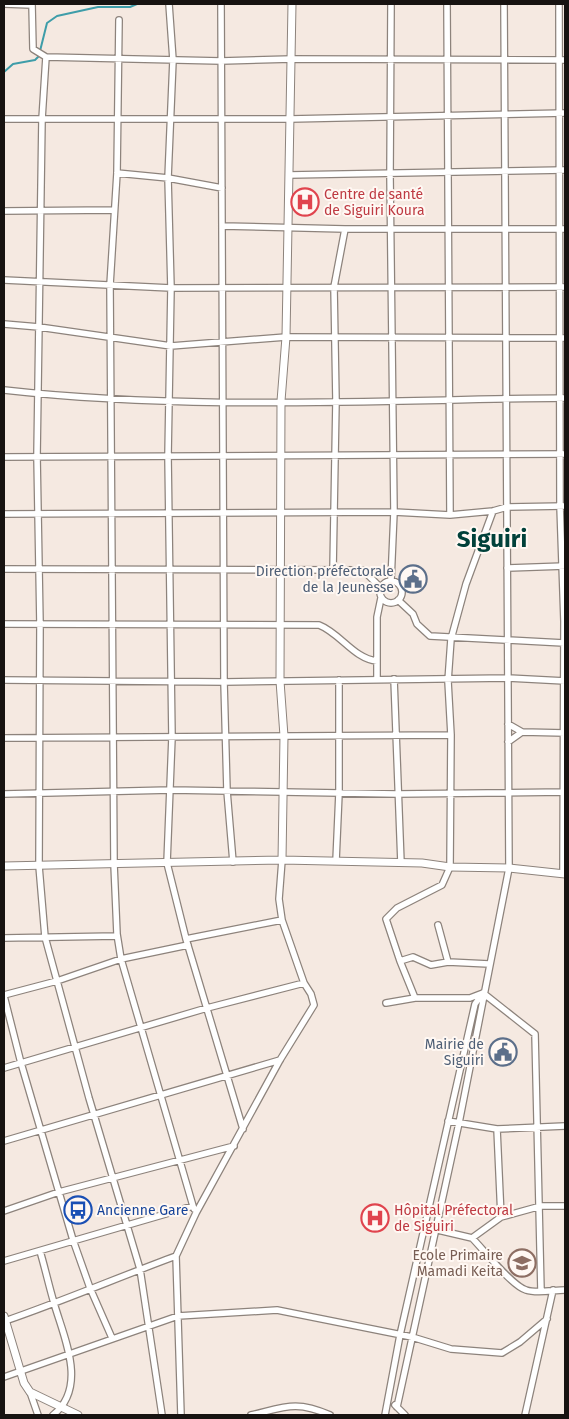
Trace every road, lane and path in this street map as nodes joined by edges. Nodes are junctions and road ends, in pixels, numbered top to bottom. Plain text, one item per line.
1 (4, 4) edge
2 (32, 4) edge
3 (169, 4) edge
4 (221, 4) edge
5 (292, 4) edge
6 (391, 4) edge
7 (447, 4) edge
8 (504, 4) edge
9 (559, 4) edge
10 (119, 20) dead end
11 (45, 55) junction
12 (292, 59) junction
13 (392, 59) junction
14 (448, 59) junction
15 (505, 59) junction
16 (118, 60) junction
17 (173, 60) junction
18 (563, 60) edge
19 (221, 61) junction
20 (505, 113) junction
21 (563, 113) edge
22 (448, 115) junction
23 (391, 116) junction
24 (171, 118) junction
25 (4, 119) edge
26 (42, 119) junction
27 (118, 119) junction
28 (221, 119) junction
29 (290, 120) junction
30 (562, 170) edge
31 (505, 172) junction
32 (117, 173) junction
33 (448, 173) junction
34 (390, 174) junction
35 (289, 175) junction
36 (168, 178) junction
37 (222, 188) junction
38 (41, 210) junction
39 (114, 210) junction
40 (4, 211) edge
41 (222, 226) junction
42 (288, 228) junction
43 (345, 229) junction
44 (392, 229) junction
45 (448, 229) junction
46 (506, 229) junction
47 (563, 229) edge
48 (4, 280) edge
49 (40, 281) junction
50 (110, 285) junction
51 (222, 286) junction
52 (287, 286) junction
53 (506, 286) junction
54 (334, 287) junction
55 (393, 287) junction
56 (448, 287) junction
57 (563, 287) edge
58 (172, 288) junction
59 (4, 324) edge
60 (39, 327) junction
61 (335, 336) junction
62 (392, 336) junction
63 (286, 337) junction
64 (448, 337) junction
65 (110, 338) junction
66 (506, 338) junction
67 (563, 338) edge
68 (223, 340) junction
69 (171, 346) junction
70 (4, 390) edge
71 (38, 393) junction
72 (110, 397) junction
73 (506, 398) junction
74 (563, 398) edge
75 (168, 400) junction
76 (448, 400) junction
77 (281, 401) junction
78 (336, 401) junction
79 (223, 402) junction
80 (392, 403) junction
81 (507, 453) junction
82 (281, 454) junction
83 (448, 454) junction
84 (563, 454) edge
85 (223, 455) junction
86 (336, 455) junction
87 (393, 455) junction
88 (37, 456) junction
89 (168, 456) junction
90 (4, 457) edge
91 (112, 457) junction
92 (563, 506) edge
93 (507, 507) junction
94 (493, 511) junction
95 (223, 512) junction
96 (282, 512) junction
97 (334, 512) junction
98 (394, 512) junction
99 (169, 513) junction
100 (4, 514) edge
101 (39, 514) junction
102 (112, 514) junction
103 (450, 514) junction
104 (564, 566) edge
105 (507, 568) junction
106 (4, 569) edge
107 (39, 569) junction
108 (113, 570) junction
109 (170, 570) junction
110 (225, 570) junction
111 (281, 570) junction
112 (333, 570) junction
113 (390, 581) junction
114 (380, 587) junction
115 (381, 598) junction
116 (398, 600) junction
117 (565, 621) edge
118 (4, 624) edge
119 (40, 624) junction
120 (113, 624) junction
121 (281, 624) junction
122 (170, 625) junction
123 (224, 625) junction
124 (451, 639) junction
125 (508, 641) junction
126 (564, 643) edge
127 (377, 661) junction
128 (508, 678) junction
129 (377, 679) junction
130 (4, 680) edge
131 (40, 680) junction
132 (114, 680) junction
133 (339, 680) junction
134 (394, 680) junction
135 (170, 681) junction
136 (280, 681) junction
137 (448, 681) junction
138 (564, 681) edge
139 (224, 682) junction
140 (508, 724) junction
141 (522, 732) junction
142 (564, 733) edge
143 (337, 735) junction
144 (395, 735) junction
145 (451, 735) junction
146 (225, 736) junction
147 (284, 736) junction
148 (172, 737) junction
149 (4, 738) edge
150 (41, 738) junction
151 (115, 738) junction
152 (508, 742) junction
153 (171, 790) junction
154 (227, 791) junction
155 (284, 791) junction
156 (115, 792) junction
157 (565, 792) edge
158 (340, 793) junction
159 (508, 793) junction
160 (4, 794) edge
161 (40, 794) junction
162 (397, 794) junction
163 (450, 794) junction
164 (282, 860) junction
165 (336, 861) junction
166 (233, 862) junction
167 (167, 863) junction
168 (401, 863) junction
169 (114, 864) junction
170 (4, 866) edge
171 (39, 866) junction
172 (450, 867) junction
173 (509, 868) junction
174 (564, 874) edge
175 (282, 920) junction
176 (438, 926) dead end
177 (117, 936) junction
178 (45, 937) junction
179 (4, 938) edge
180 (187, 942) junction
181 (121, 959) junction
182 (400, 961) junction
183 (448, 962) junction
184 (489, 964) junction
185 (57, 981) junction
186 (304, 983) junction
187 (483, 993) junction
188 (4, 996) edge
189 (415, 998) junction
190 (386, 1003) dead end
191 (207, 1008) junction
192 (142, 1027) junction
193 (75, 1047) junction
194 (280, 1060) junction
195 (21, 1063) junction
196 (4, 1068) edge
197 (227, 1077) junction
198 (161, 1094) junction
199 (94, 1114) junction
200 (448, 1121) junction
201 (459, 1123) junction
202 (565, 1126) edge
203 (539, 1127) junction
204 (243, 1129) junction
205 (497, 1129) junction
206 (41, 1130) junction
207 (4, 1141) edge
208 (234, 1146) junction
209 (180, 1160) junction
210 (114, 1178) junction
211 (59, 1192) junction
212 (193, 1206) junction
213 (541, 1206) junction
214 (565, 1206) edge
215 (4, 1211) edge
216 (196, 1213) junction
217 (501, 1218) junction
218 (127, 1226) junction
219 (425, 1227) junction
220 (436, 1229) junction
221 (472, 1238) junction
222 (73, 1240) junction
223 (40, 1250) junction
224 (176, 1256) junction
225 (4, 1261) edge
226 (140, 1269) junction
227 (90, 1288) junction
228 (553, 1290) junction
229 (565, 1290) edge
230 (541, 1292) junction
231 (55, 1304) junction
232 (178, 1316) junction
233 (4, 1319) edge
234 (547, 1319) junction
235 (150, 1328) junction
236 (400, 1335) junction
237 (412, 1337) junction
238 (112, 1338) junction
239 (71, 1354) junction
240 (21, 1372) junction
241 (4, 1377) edge
242 (30, 1392) junction
243 (390, 1397) junction
244 (397, 1407) junction
245 (63, 1408) junction
246 (38, 1415) edge
247 (53, 1415) edge
248 (78, 1415) edge
249 (162, 1415) edge
250 (181, 1415) edge
251 (251, 1415) edge
252 (330, 1415) edge
253 (385, 1415) edge
254 (405, 1415) edge
255 (525, 1415) edge

1 - 2 street
2 - 11 street
3 - 17 street
4 - 19 street
5 - 12 street
6 - 13 street
7 - 14 street
8 - 15 street
9 - 18 street
10 - 16 street
11 - 16 street
11 - 26 street
12 - 13 street
12 - 19 street
12 - 29 street
13 - 14 street
13 - 23 street
14 - 15 street
14 - 22 street
15 - 18 street
15 - 20 street
16 - 17 street
16 - 27 street
17 - 19 street
17 - 24 street
18 - 21 street
19 - 28 street
20 - 21 street
20 - 22 street
20 - 31 street
21 - 30 street
22 - 23 street
22 - 33 street
23 - 29 street
23 - 34 street
24 - 27 street
24 - 28 street
24 - 36 street
25 - 26 street
26 - 27 street
26 - 38 street
27 - 32 street
28 - 29 street
28 - 37 street
29 - 35 street
30 - 31 street
30 - 47 street
31 - 33 street
31 - 46 street
32 - 36 street
32 - 39 street
33 - 34 street
33 - 45 street
34 - 35 street
34 - 44 street
35 - 42 street
36 - 37 street
36 - 58 street
37 - 41 street
38 - 39 street
38 - 40 street
38 - 49 street
39 - 50 street
41 - 42 street
41 - 51 street
42 - 43 street
42 - 52 street
43 - 44 street
43 - 54 street
44 - 45 street
44 - 55 street
45 - 46 street
45 - 56 street
46 - 47 street
46 - 53 street
47 - 57 street
48 - 49 street
49 - 50 street
49 - 60 street
50 - 58 street
50 - 65 street
51 - 52 street
51 - 58 street
51 - 68 street
52 - 54 street
52 - 63 street
53 - 56 street
53 - 57 street
53 - 66 street
54 - 55 street
54 - 61 street
55 - 56 street
55 - 62 street
56 - 64 street
57 - 67 street
58 - 69 street
59 - 60 street
60 - 65 street
60 - 71 street
61 - 62 street
61 - 63 street
61 - 78 street
62 - 64 street
62 - 80 street
63 - 68 street
63 - 77 street
64 - 66 street
64 - 76 street
65 - 69 street
65 - 72 street
66 - 67 street
66 - 73 street
67 - 74 street
68 - 69 street
68 - 79 street
69 - 75 street
70 - 71 street
71 - 72 street
71 - 88 street
72 - 75 street
72 - 91 street
73 - 74 street
73 - 76 street
73 - 81 street
74 - 84 street
75 - 79 street
75 - 89 street
76 - 80 street
76 - 83 street
77 - 78 street
77 - 79 street
77 - 82 street
78 - 80 street
78 - 86 street
79 - 85 street
80 - 87 street
81 - 83 street
81 - 84 street
81 - 93 street
82 - 85 street
82 - 86 street
82 - 96 street
83 - 87 street
83 - 103 street
84 - 92 street
85 - 89 street
85 - 95 street
86 - 87 street
86 - 97 street
87 - 98 street
88 - 90 street
88 - 91 street
88 - 101 street
89 - 91 street
89 - 99 street
91 - 102 street
92 - 93 street
92 - 104 street
93 - 94 street
93 - 105 street
94 - 103 street
94 - 124 street
95 - 96 street
95 - 99 street
95 - 110 street
96 - 97 street
96 - 111 street
97 - 98 street
97 - 112 street
98 - 103 street
98 - 113 street
99 - 102 street
99 - 109 street
100 - 101 street
101 - 102 street
101 - 107 street
102 - 108 street
104 - 105 street
104 - 117 street
105 - 125 street
106 - 107 street
107 - 108 street
107 - 119 street
108 - 109 street
108 - 120 street
109 - 110 street
109 - 122 street
110 - 111 street
110 - 123 street
111 - 112 street
111 - 121 street
112 - 114 street
113 - 114 street
113 - 116 street
114 - 115 street
115 - 116 street
115 - 127 street
116 - 124 street
117 - 126 street
118 - 119 street
119 - 120 street
119 - 131 street
120 - 122 street
120 - 132 street
121 - 123 street
121 - 127 street
121 - 136 street
122 - 123 street
122 - 135 street
123 - 139 street
124 - 125 street
124 - 137 street
125 - 126 street
125 - 128 street
126 - 138 street
127 - 129 street
128 - 137 street
128 - 138 street
128 - 140 street
129 - 133 street
129 - 134 street
130 - 131 street
131 - 132 street
131 - 150 street
132 - 135 street
132 - 151 street
133 - 136 street
133 - 143 street
134 - 137 street
134 - 144 street
135 - 139 street
135 - 148 street
136 - 139 street
136 - 147 street
137 - 145 street
138 - 142 street
139 - 146 street
140 - 141 street
140 - 152 street
141 - 142 street
141 - 152 street
142 - 157 street
143 - 144 street
143 - 147 street
143 - 158 street
144 - 145 street
144 - 162 street
145 - 163 street
146 - 147 street
146 - 148 street
146 - 154 street
147 - 155 street
148 - 151 street
148 - 153 street
149 - 150 street
150 - 151 street
150 - 161 street
151 - 156 street
152 - 159 street
153 - 154 street
153 - 156 street
153 - 167 street
154 - 155 street
154 - 166 street
155 - 158 street
155 - 164 street
156 - 161 street
156 - 169 street
157 - 159 street
157 - 174 street
158 - 162 street
158 - 165 street
159 - 163 street
159 - 173 street
160 - 161 street
161 - 171 street
162 - 163 street
162 - 168 street
163 - 172 street
164 - 165 street
164 - 166 street
164 - 175 street
165 - 168 street
166 - 167 street
167 - 169 street
167 - 180 street
168 - 172 street
169 - 171 street
169 - 177 street
170 - 171 street
171 - 178 street
172 - 173 street
172 - 182 street
173 - 174 street
173 - 184 street
175 - 180 street
175 - 186 street
176 - 183 street
177 - 178 street
177 - 181 street
178 - 179 street
178 - 185 street
180 - 181 street
180 - 191 street
181 - 185 street
181 - 192 street
182 - 183 street
182 - 189 street
183 - 184 street
184 - 187 street
185 - 188 street
185 - 193 street
186 - 191 street
186 - 194 street
187 - 189 street
187 - 200 street
187 - 201 street
187 - 203 street
188 - 195 street
189 - 190 street
191 - 192 street
191 - 197 street
192 - 193 street
192 - 198 street
193 - 195 street
193 - 199 street
194 - 197 street
194 - 204 street
195 - 196 street
195 - 206 street
197 - 198 street
197 - 204 street
198 - 199 street
198 - 209 street
199 - 206 street
199 - 210 street
200 - 201 street
200 - 219 street
201 - 205 street
201 - 220 street
202 - 203 street
203 - 205 street
203 - 213 street
204 - 208 street
205 - 217 street
206 - 207 street
206 - 211 street
208 - 209 street
208 - 216 street
209 - 210 street
209 - 212 street
210 - 211 street
210 - 218 street
211 - 215 street
211 - 222 street
212 - 216 street
212 - 218 street
213 - 214 street
213 - 217 street
213 - 230 street
216 - 224 street
217 - 221 street
218 - 222 street
218 - 226 street
219 - 220 street
219 - 236 street
220 - 221 street
220 - 237 street
221 - 230 street
222 - 223 street
222 - 227 street
223 - 225 street
223 - 231 street
224 - 226 street
224 - 232 street
226 - 227 street
226 - 235 street
227 - 231 street
227 - 238 street
228 - 229 street
228 - 230 street
228 - 234 street
231 - 233 street
231 - 239 street
232 - 235 street
232 - 236 street
232 - 250 street
233 - 240 street
234 - 237 street
234 - 255 street
235 - 238 street
235 - 249 street
236 - 237 street
236 - 243 street
237 - 244 street
238 - 239 street
239 - 240 street
239 - 245 street
240 - 241 street
240 - 242 street
242 - 245 street
242 - 246 street
243 - 244 street
243 - 253 street
244 - 254 street
245 - 247 street
245 - 248 street
251 - 252 street

